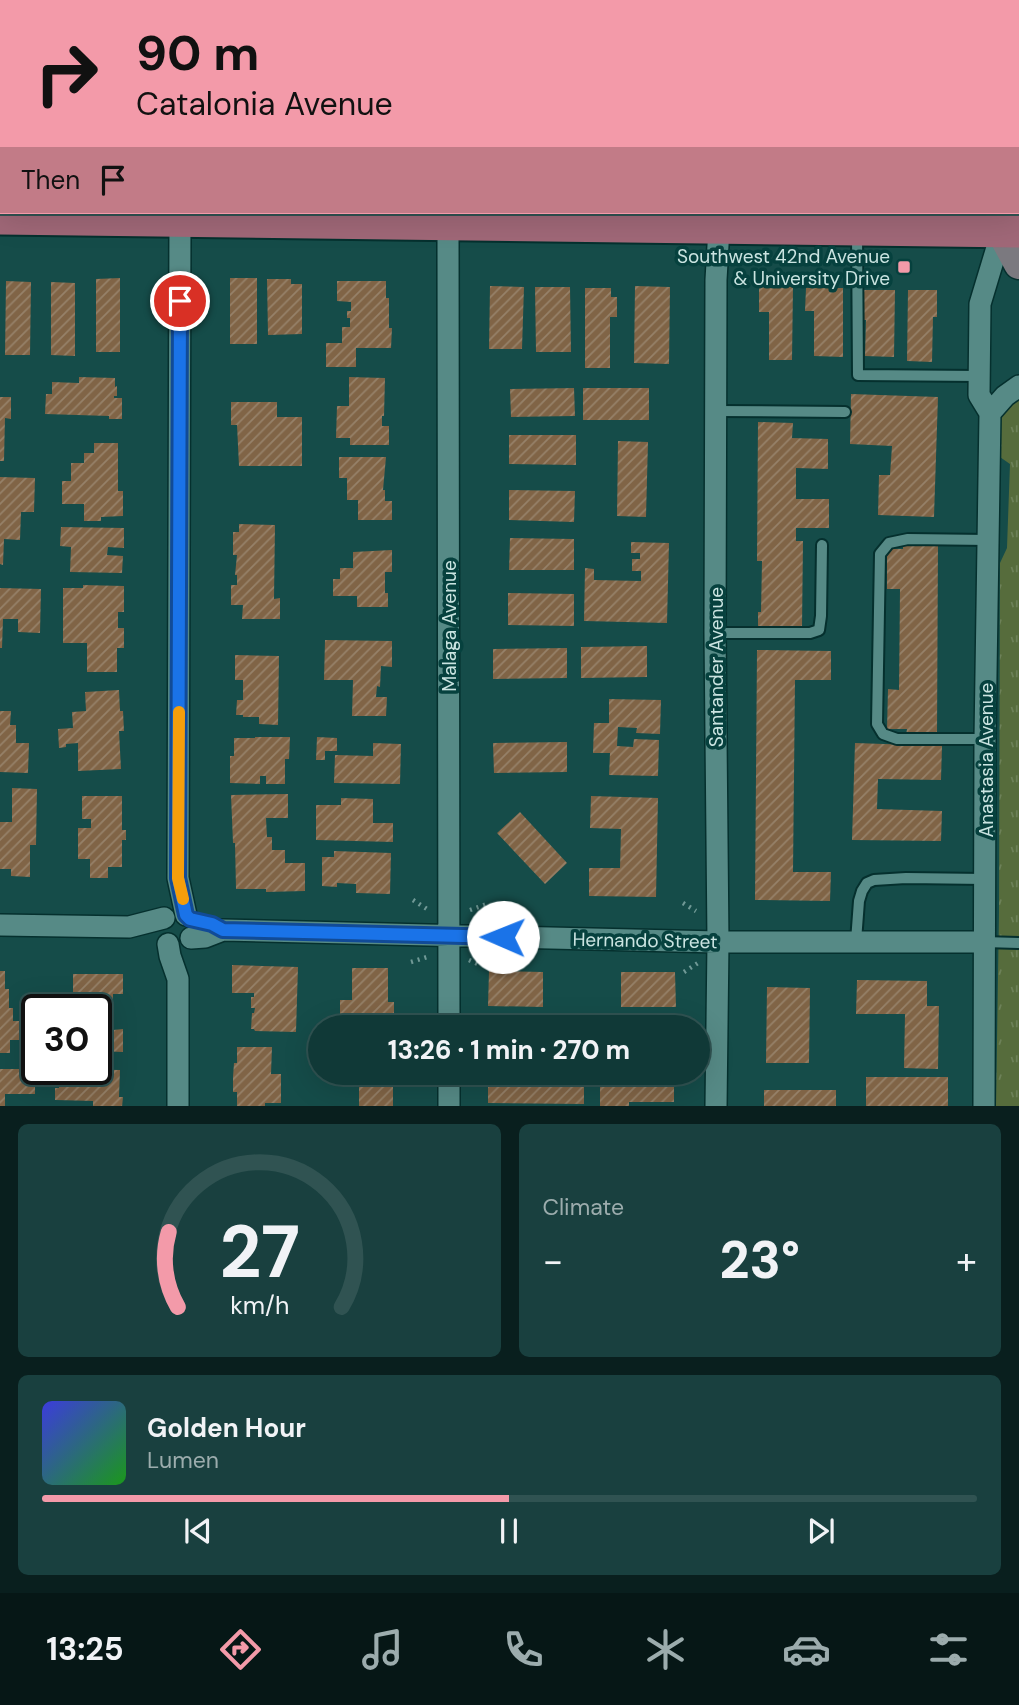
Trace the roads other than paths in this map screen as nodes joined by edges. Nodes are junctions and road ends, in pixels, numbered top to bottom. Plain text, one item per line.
1 (57, 215) edge
2 (326, 217) edge
3 (0, 218) edge
4 (594, 218) edge
5 (180, 220) junction
6 (875, 223) edge
7 (448, 224) junction
8 (1004, 224) edge
9 (719, 228) junction
10 (1019, 264) edge
11 (979, 376) junction
12 (1019, 386) edge
13 (716, 411) junction
14 (845, 412) dead end
15 (990, 414) junction
16 (988, 540) junction
17 (822, 545) dead end
18 (715, 633) junction
19 (985, 739) junction
20 (985, 879) junction
21 (0, 925) edge
22 (177, 929) junction
23 (450, 936) junction
24 (856, 941) junction
25 (718, 942) junction
26 (984, 942) junction
27 (1019, 943) edge
28 (449, 1015) edge
29 (449, 1085) edge
30 (178, 1106) edge
31 (449, 1106) edge
32 (716, 1106) edge
33 (984, 1106) edge

1 - 3 main road
1 - 5 main road
2 - 5 main road
2 - 7 main road
4 - 7 main road
4 - 9 main road
5 - 22 street
6 - 8 main road
6 - 9 main road
6 - 11 lane
7 - 23 street, Malaga Avenue
8 - 10 street
8 - 11 street, Anastasia Avenue
9 - 13 street, Santander Avenue
11 - 15 street, Anastasia Avenue
12 - 15 street
13 - 14 lane
13 - 18 street, Santander Avenue
15 - 16 street, Anastasia Avenue
16 - 19 street, Anastasia Avenue
16 - 19 lane
17 - 18 lane
18 - 25 street, Santander Avenue
19 - 20 street, Anastasia Avenue
20 - 24 lane
20 - 26 street, Anastasia Avenue
21 - 22 street, Hernando Street
22 - 23 street, Hernando Street
22 - 30 street
23 - 25 street, Hernando Street
23 - 28 street, Malaga Avenue
24 - 25 street, Hernando Street
24 - 26 street, Hernando Street
25 - 32 street, Santander Avenue
26 - 27 lane
26 - 33 street, Anastasia Avenue
29 - 31 street

